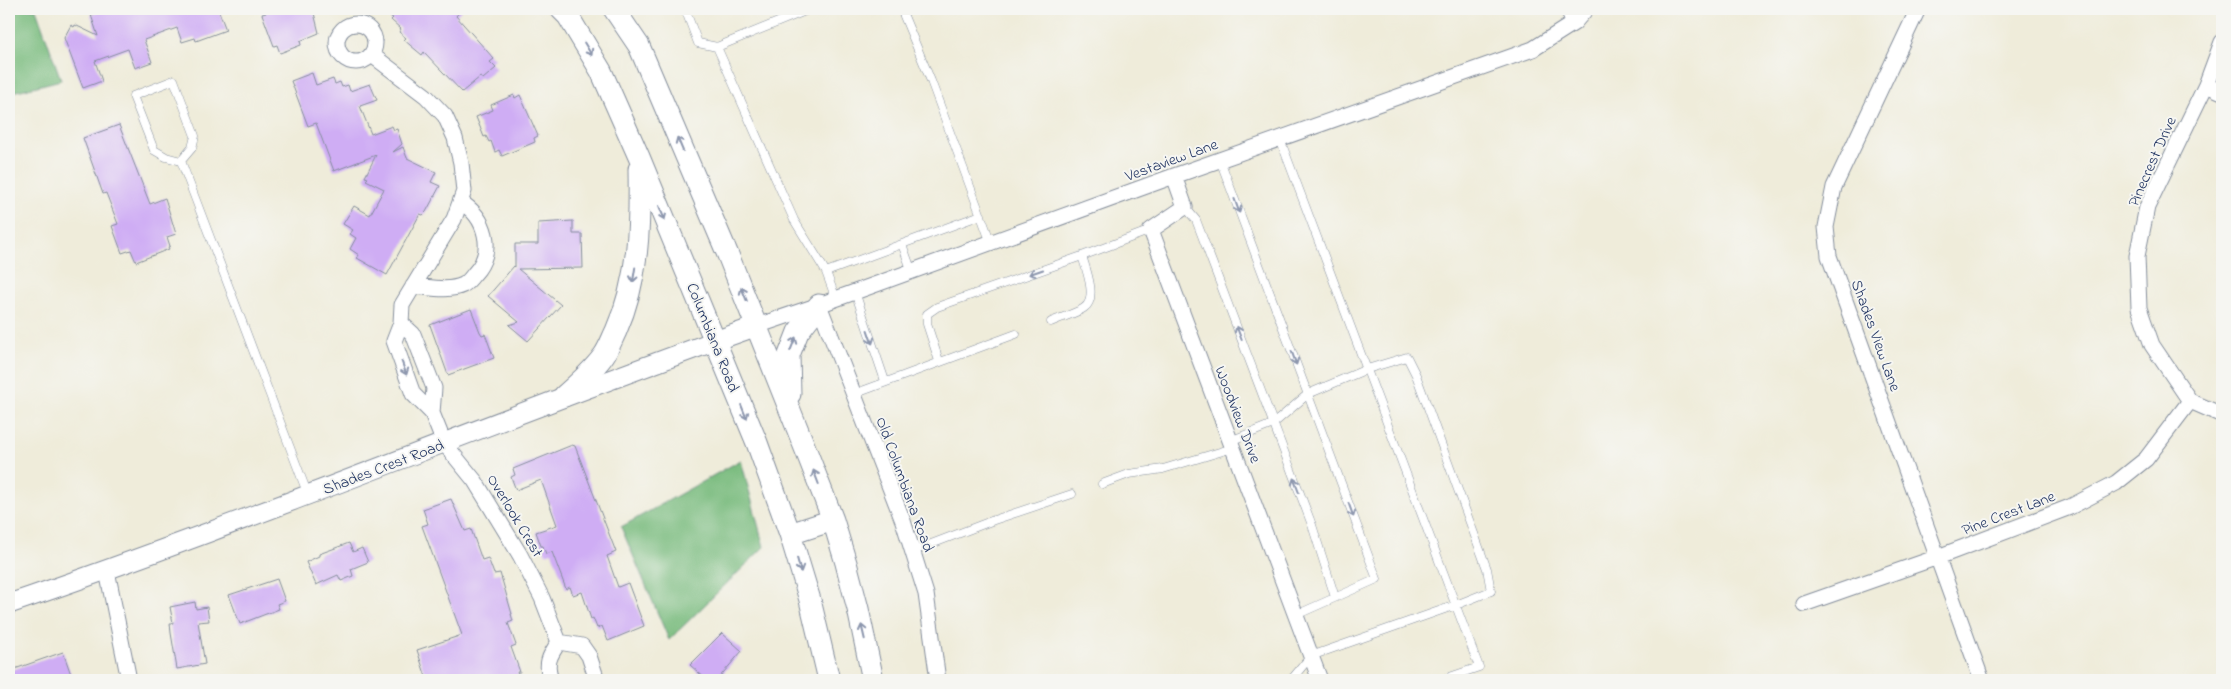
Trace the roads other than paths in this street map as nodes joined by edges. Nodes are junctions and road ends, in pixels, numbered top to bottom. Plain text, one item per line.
1 (561, 9) edge
2 (614, 9) edge
3 (685, 9) edge
4 (810, 9) edge
5 (901, 9) edge
6 (1568, 9) edge
7 (1586, 9) edge
8 (1918, 9) edge
9 (624, 18) edge
10 (1574, 23) junction
11 (2222, 42) edge
12 (717, 47) junction
13 (372, 54) dead end
14 (2206, 85) junction
15 (2222, 92) edge
16 (1280, 139) junction
17 (639, 157) junction
18 (181, 160) junction
19 (1220, 160) junction
20 (1174, 176) junction
21 (460, 202) junction
22 (1185, 207) junction
23 (981, 215) junction
24 (1151, 230) junction
25 (991, 243) junction
26 (902, 244) junction
27 (1082, 256) junction
28 (826, 272) junction
29 (912, 272) junction
30 (413, 286) junction
31 (855, 292) junction
32 (827, 302) junction
33 (1051, 322) dead end
34 (402, 323) junction
35 (757, 326) junction
36 (1016, 334) dead end
37 (716, 340) junction
38 (939, 361) junction
39 (1367, 369) junction
40 (885, 381) junction
41 (854, 394) junction
42 (1308, 394) junction
43 (564, 396) junction
44 (2190, 401) junction
45 (790, 410) junction
46 (432, 413) junction
47 (2222, 415) edge
48 (1273, 424) junction
49 (444, 443) junction
50 (1232, 445) junction
51 (1102, 484) dead end
52 (1072, 494) dead end
53 (308, 495) junction
54 (833, 520) junction
55 (790, 534) junction
56 (913, 551) junction
57 (1938, 557) junction
58 (107, 571) junction
59 (1336, 597) junction
60 (9, 604) edge
61 (1804, 604) dead end
62 (1456, 605) junction
63 (1296, 615) junction
64 (559, 642) junction
65 (1311, 656) junction
66 (1982, 679) edge
67 (129, 680) edge
68 (551, 680) edge
69 (597, 680) edge
70 (829, 680) edge
71 (873, 680) edge
72 (938, 680) edge
73 (1291, 680) edge
74 (1320, 680) edge
75 (1441, 680) edge

1 -> 17 main road, Columbiana Road
2 - 9 main road
3 - 12 lane
4 - 12 lane
5 - 23 lane
6 - 10 street
7 - 10 street, Vestaview Lane
8 - 57 street, Shades View Lane
35 -> 9 main road
10 - 16 street, Vestaview Lane
11 - 14 street, Pinecrest Drive
12 - 28 lane
13 - 21 street, Overlook Crest
14 - 15 street
14 - 44 street, Pinecrest Drive
16 - 19 street, Vestaview Lane
16 - 39 lane
17 -> 37 main road, Columbiana Road
17 -> 43 main road
18 - 18 lane
18 - 53 lane
19 - 20 street, Vestaview Lane
19 -> 42 lane
20 - 22 street
20 - 25 street, Vestaview Lane
21 - 30 street, Overlook Crest
21 - 30 street
22 - 24 street
48 -> 22 lane
23 - 25 lane
23 - 26 lane
24 - 27 lane
24 - 50 street, Woodview Drive
25 - 29 street, Vestaview Lane
26 - 28 lane
26 - 29 lane
27 - 33 lane
27 -> 38 lane
28 - 32 lane
29 - 31 street, Vestaview Lane
30 - 34 street, Overlook Crest
31 - 32 street, Vestaview Lane
31 -> 40 lane
32 - 35 street, Vestaview Lane
32 - 41 street, Old Columbiana Road
45 -> 32 main road
34 - 46 street, Overlook Crest
34 -> 46 street, Overlook Crest
35 - 37 street, Shades Crest Road
35 - 45 main road
36 - 38 lane
37 - 43 street, Shades Crest Road
37 -> 55 main road, Columbiana Road
38 - 40 lane
39 - 42 lane
39 - 62 lane
39 - 62 lane
40 - 41 lane
41 - 56 street, Old Columbiana Road
42 - 48 lane
42 -> 59 lane
43 - 49 street, Shades Crest Road
44 - 47 street
44 - 57 street, Pine Crest Lane
54 -> 45 main road
46 - 49 street, Overlook Crest
48 - 50 lane
59 -> 48 lane
49 - 53 street, Shades Crest Road
49 - 64 street, Overlook Crest
50 - 51 lane
50 - 63 street, Woodview Drive
52 - 56 lane
53 - 58 street, Shades Crest Road
54 - 55 main road
71 -> 54 main road
55 -> 70 main road, Columbiana Road
56 - 72 street, Old Columbiana Road
57 - 61 street, Pine Crest Lane
57 - 66 street, Shades View Lane
58 - 60 street, Shades Crest Road
58 - 67 street
59 - 63 lane
62 - 65 lane
62 - 75 lane
63 - 65 street, Woodview Drive
64 - 68 street
64 - 69 street
65 - 73 lane
65 - 74 street, Woodview Drive

